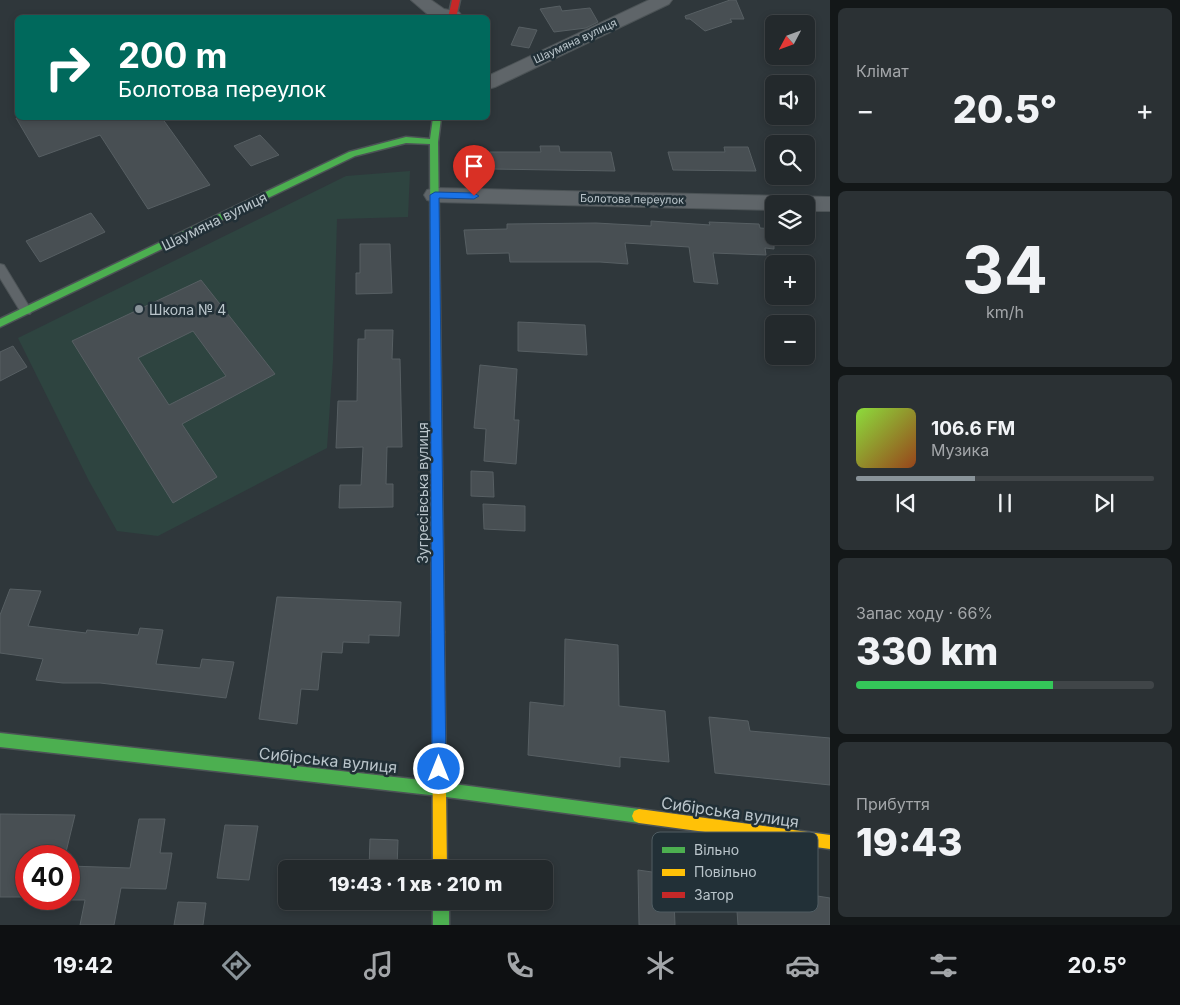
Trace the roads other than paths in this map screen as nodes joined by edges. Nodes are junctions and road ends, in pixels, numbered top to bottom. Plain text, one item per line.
1 (420, 0) edge
2 (663, 0) edge
3 (454, 11) edge
4 (490, 82) edge
5 (437, 120) edge
6 (434, 142) junction
7 (435, 195) junction
8 (830, 204) edge
9 (0, 268) edge
10 (26, 311) junction
11 (0, 324) edge
12 (0, 740) edge
13 (439, 789) junction
14 (756, 832) edge
15 (440, 860) edge
16 (441, 910) edge
17 (441, 925) edge

1 - 3 street
2 - 4 street, Шаумяна вулиця
5 - 6 street, Зугресівська вулиця
6 - 7 street, Зугресівська вулиця
6 - 10 street, Шаумяна вулиця
7 - 8 street, Болотова переулок
7 - 13 street, Зугресівська вулиця
9 - 10 lane
10 - 11 street, Шаумяна вулиця
12 - 13 street, Сибірська вулиця
13 - 14 street, Сибірська вулиця
13 - 15 street, Зугресівська вулиця
16 - 17 street

